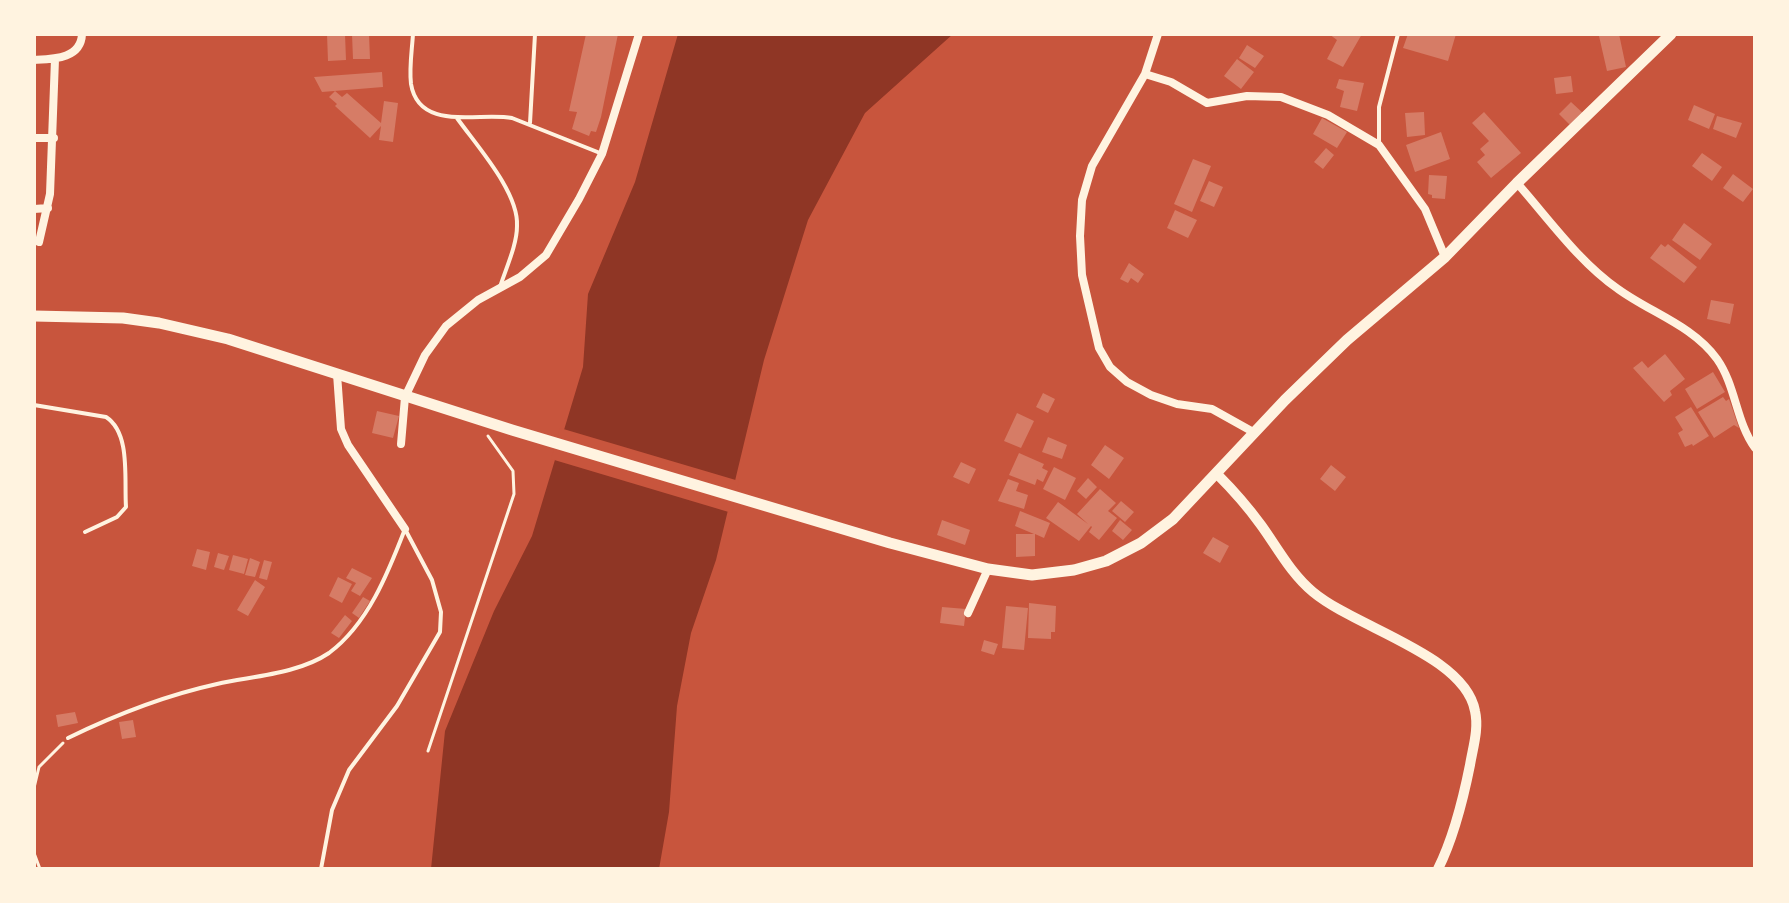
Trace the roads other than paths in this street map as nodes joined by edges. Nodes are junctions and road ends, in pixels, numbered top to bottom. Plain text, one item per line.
1 (82, 34) edge
2 (413, 34) edge
3 (535, 34) edge
4 (639, 34) edge
5 (1158, 34) edge
6 (1398, 34) edge
7 (1671, 34) edge
8 (55, 59) junction
9 (34, 60) edge
10 (1145, 74) junction
11 (457, 118) junction
12 (530, 123) junction
13 (34, 138) edge
14 (54, 138) junction
15 (1379, 145) junction
16 (602, 154) junction
17 (1517, 183) junction
18 (48, 208) junction
19 (34, 209) edge
20 (39, 242) dead end
21 (1445, 257) junction
22 (500, 289) junction
23 (34, 316) edge
24 (337, 374) junction
25 (405, 397) junction
26 (34, 405) edge
27 (1255, 433) junction
28 (401, 444) dead end
29 (1755, 448) edge
30 (1217, 474) junction
31 (405, 529) junction
32 (85, 532) dead end
33 (988, 569) junction
34 (968, 613) dead end
35 (68, 738) road end
36 (321, 869) edge
37 (1438, 869) edge

1 - 8 street
2 - 11 lane
3 - 12 lane
4 - 16 street
5 - 10 street
6 - 15 lane
7 - 17 main road
8 - 9 street
8 - 14 street
10 - 15 street
10 - 27 street
11 - 12 lane
11 - 22 lane
12 - 16 lane
13 - 14 street
14 - 18 street
15 - 21 street
16 - 22 street
17 - 21 main road
17 - 29 street
18 - 19 street
18 - 20 street
21 - 27 main road
22 - 25 street
23 - 24 main road
24 - 25 main road
24 - 31 street
25 - 28 street
25 - 33 main road
26 - 32 lane
27 - 30 main road
30 - 33 main road
30 - 37 street
31 - 35 lane
31 - 36 lane
33 - 34 street

